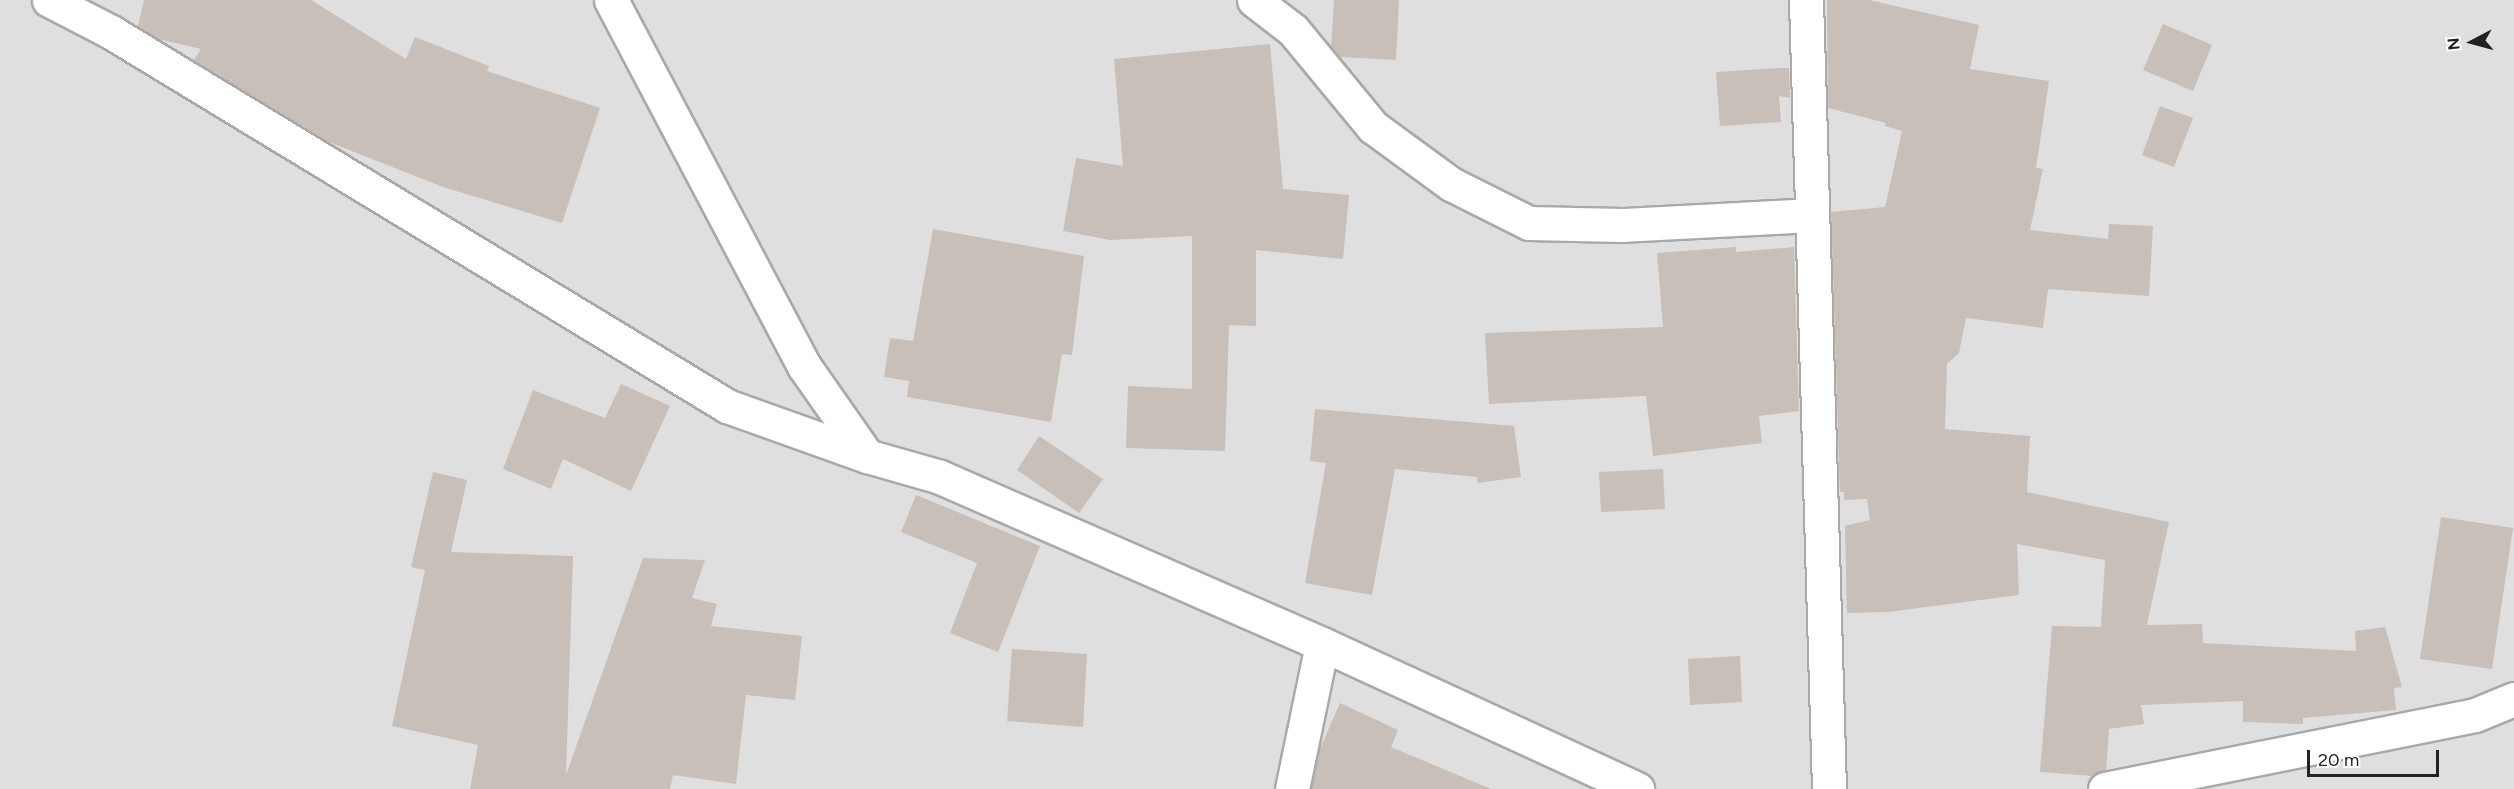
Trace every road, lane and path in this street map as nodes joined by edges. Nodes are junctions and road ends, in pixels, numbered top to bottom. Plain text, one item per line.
1 (49, 0) edge
2 (611, 0) edge
3 (1254, 0) edge
4 (1806, 0) edge
5 (1812, 215) junction
6 (867, 456) junction
7 (1322, 644) junction
8 (2514, 699) edge
9 (1292, 789) edge
10 (1637, 789) edge
11 (1829, 789) edge
12 (2105, 789) edge

1 - 6 street
2 - 6 street
3 - 5 street
4 - 5 street
5 - 11 street
6 - 7 street
7 - 9 street
7 - 10 street
8 - 12 street

